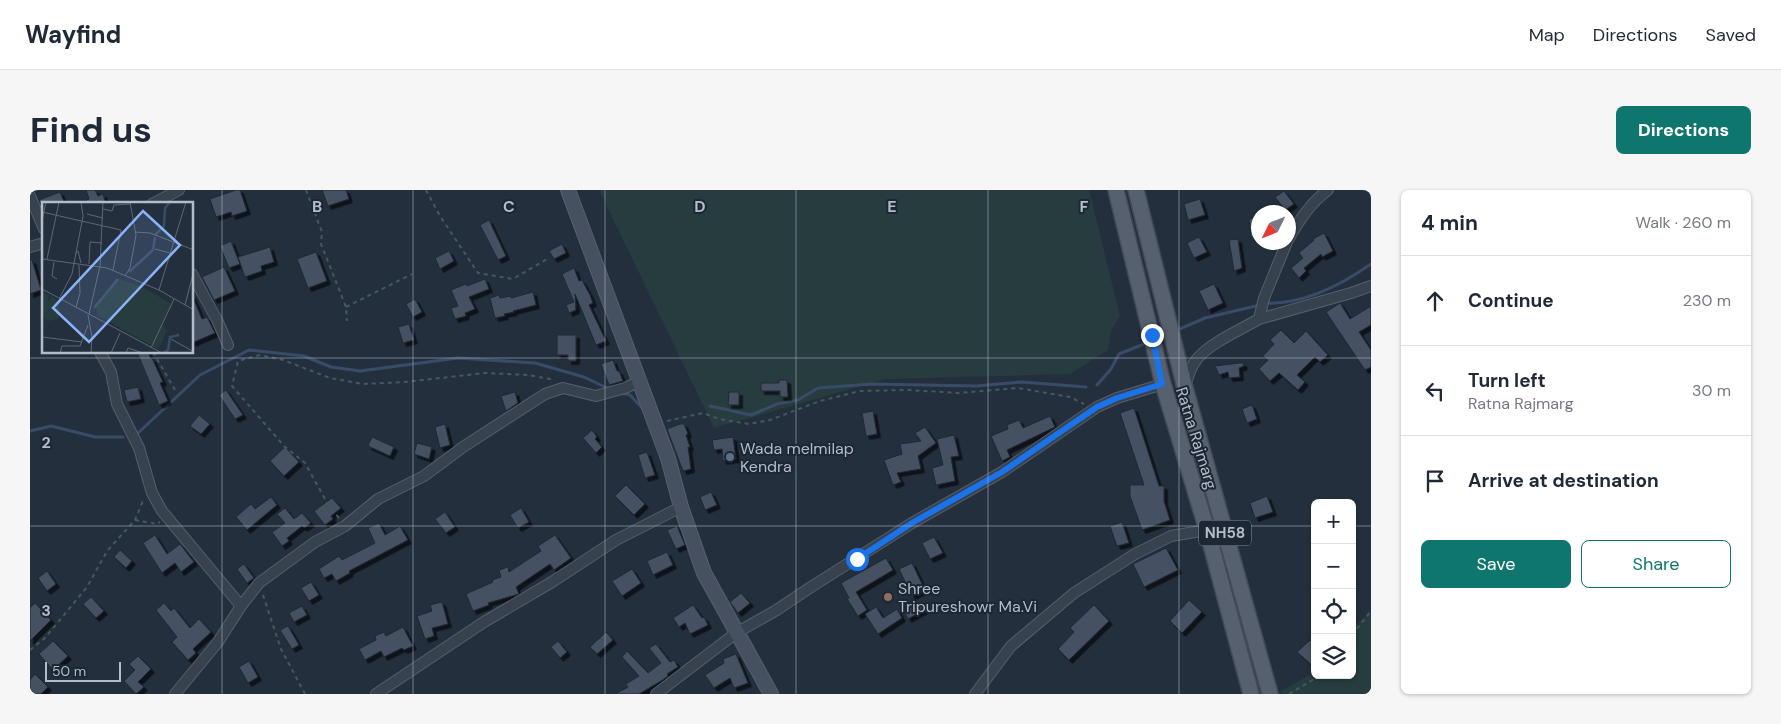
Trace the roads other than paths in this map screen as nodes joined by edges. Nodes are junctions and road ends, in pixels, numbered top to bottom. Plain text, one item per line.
1 (179, 190) edge
2 (568, 190) edge
3 (1116, 190) edge
4 (1136, 190) edge
5 (1328, 190) edge
6 (30, 196) edge
7 (157, 202) edge
8 (42, 223) edge
9 (1296, 226) edge
10 (1284, 250) edge
11 (194, 278) edge
12 (1371, 286) edge
13 (1259, 319) junction
14 (228, 345) dead end
15 (101, 354) edge
16 (640, 381) junction
17 (1162, 381) junction
18 (1184, 388) junction
19 (681, 507) junction
20 (1207, 530) junction
21 (241, 606) junction
22 (736, 634) junction
23 (174, 694) edge
24 (376, 694) edge
25 (656, 694) edge
26 (771, 694) edge
27 (975, 694) edge
28 (1251, 694) edge
29 (1270, 694) edge

1 - 7 street
2 - 16 main road
3 - 17 main road, Ratna Rajmarg / NH58
4 - 18 main road, Ratna Rajmarg / NH58
5 - 9 street
6 - 8 street
10 - 13 street
11 - 14 street
12 - 13 street
13 - 18 street
15 - 21 street
16 - 19 main road
16 - 21 street
17 - 20 main road, Ratna Rajmarg / NH58
17 - 22 street
18 - 29 main road, Ratna Rajmarg / NH58
19 - 22 main road
19 - 24 street
20 - 27 street
20 - 28 main road, Ratna Rajmarg / NH58
21 - 23 street
22 - 25 street
22 - 26 main road

